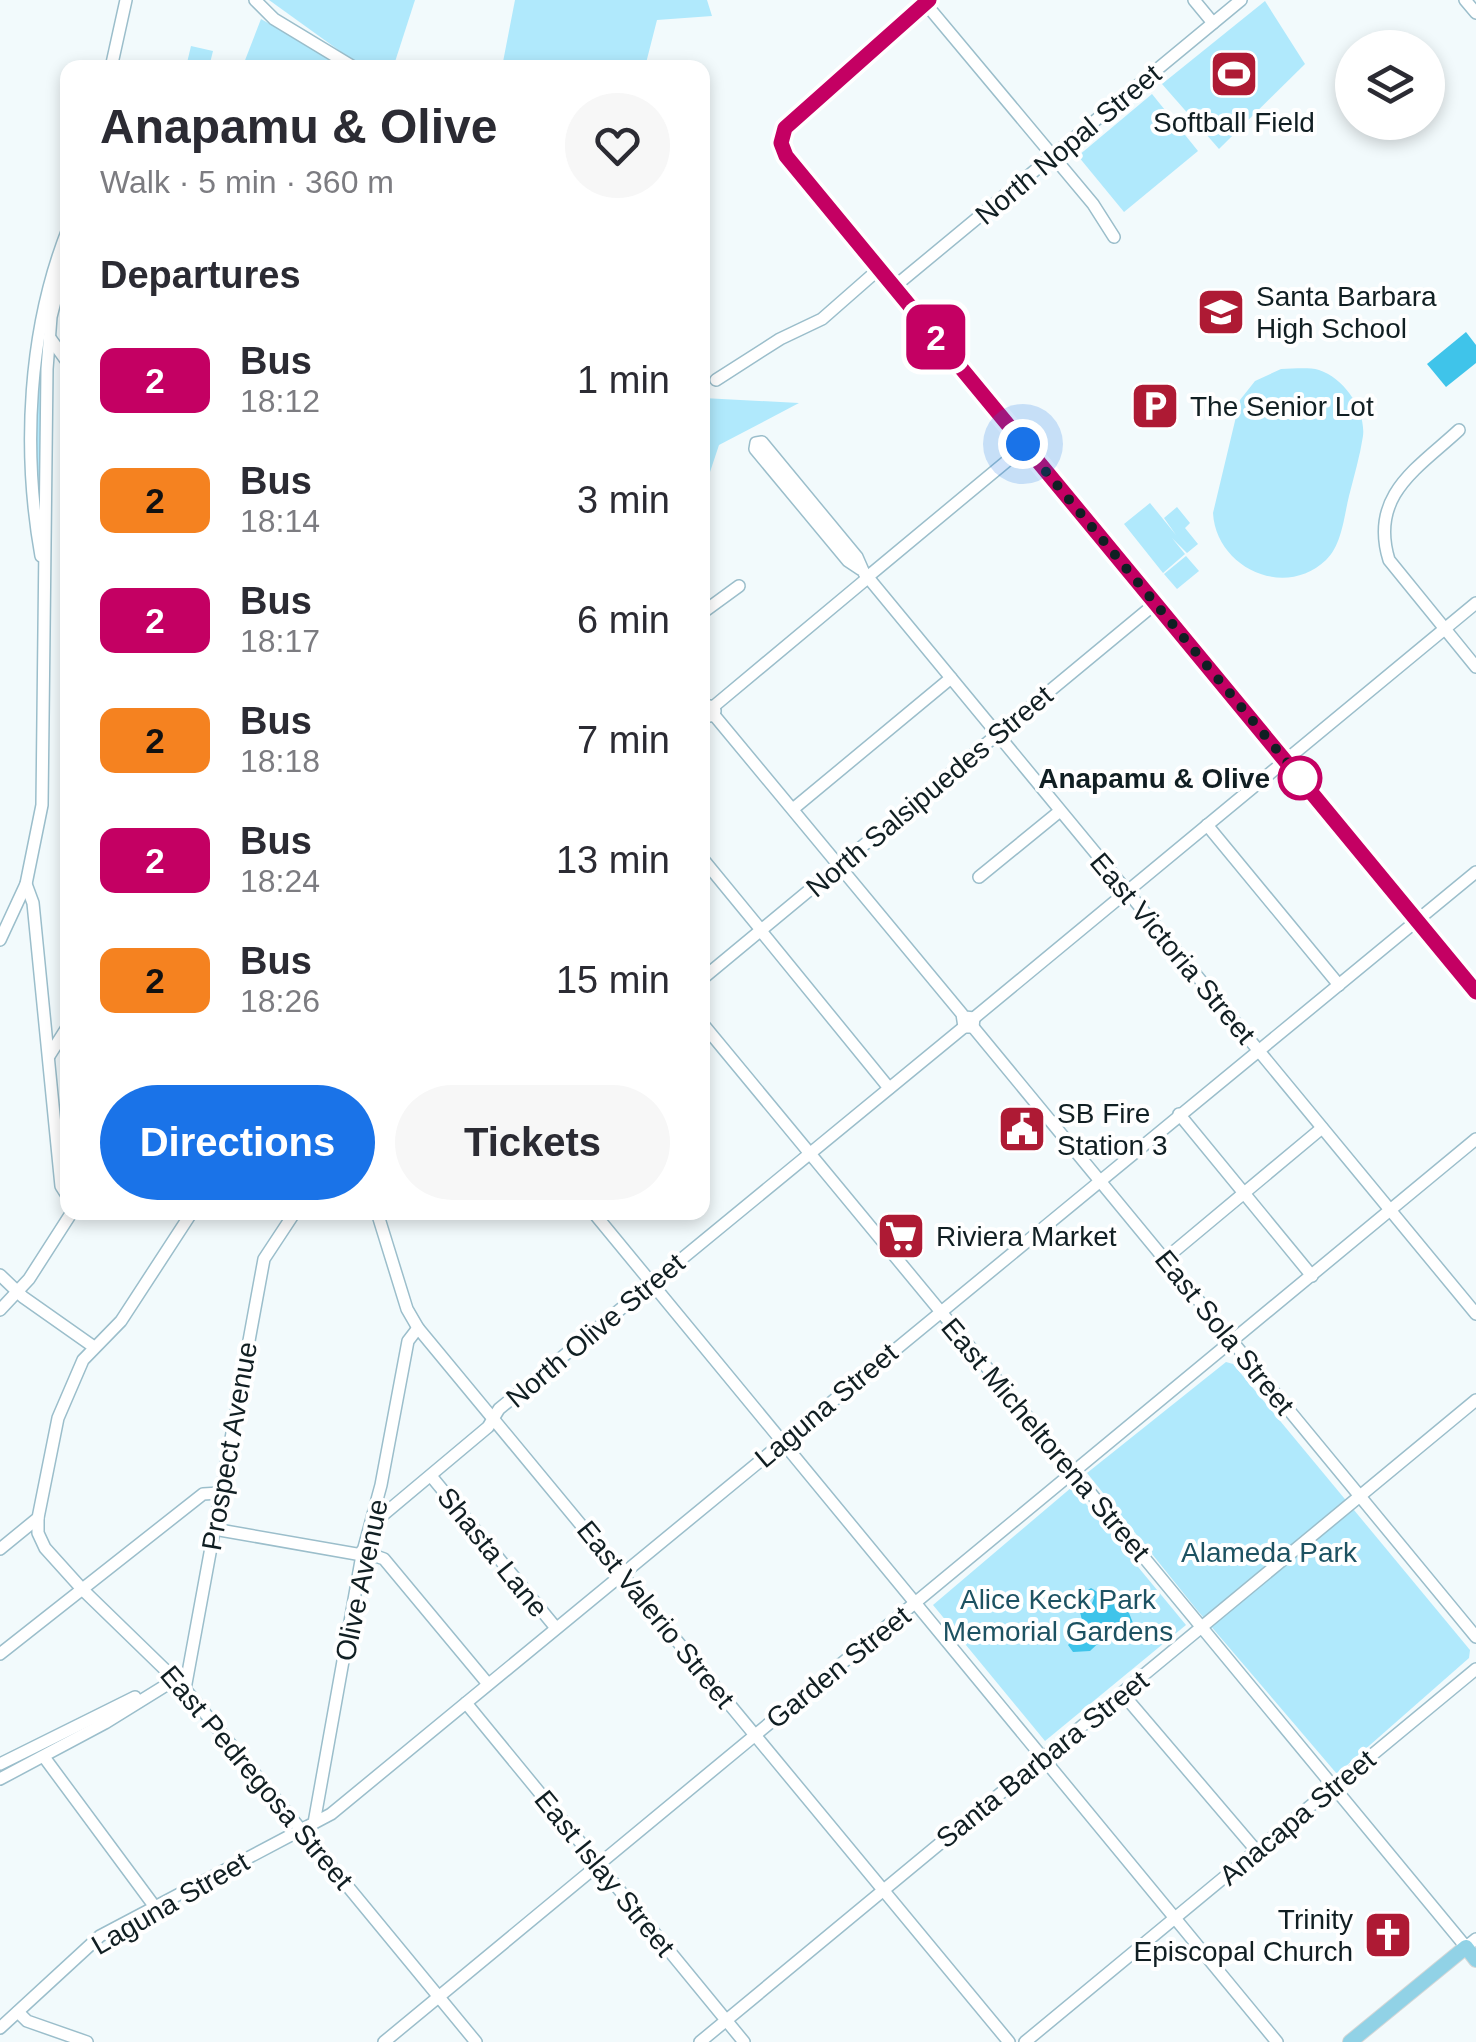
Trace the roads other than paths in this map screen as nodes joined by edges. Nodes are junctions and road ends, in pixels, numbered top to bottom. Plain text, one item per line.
1 (127, 0) edge
2 (255, 0) edge
3 (1194, 0) edge
4 (1241, 0) edge
5 (1465, 0) edge
6 (927, 1) edge
7 (1476, 13) edge
8 (1214, 23) junction
9 (114, 60) edge
10 (342, 60) edge
11 (1053, 156) junction
12 (1114, 237) dead end
13 (60, 255) edge
14 (879, 268) junction
15 (60, 287) edge
16 (894, 287) junction
17 (49, 338) junction
18 (60, 352) edge
19 (716, 380) dead end
20 (1459, 430) dead end
21 (1025, 446) junction
22 (866, 576) junction
23 (45, 580) junction
24 (739, 586) dead end
25 (1476, 603) edge
26 (1156, 604) junction
27 (710, 608) edge
28 (1444, 630) junction
29 (1476, 668) edge
30 (951, 678) junction
31 (710, 711) edge
32 (710, 713) edge
33 (998, 734) junction
34 (1285, 760) junction
35 (793, 809) junction
36 (1060, 811) junction
37 (1207, 825) junction
38 (840, 863) junction
39 (710, 868) edge
40 (1476, 872) edge
41 (979, 876) dead end
42 (26, 884) junction
43 (1127, 892) junction
44 (1418, 921) junction
45 (761, 931) junction
46 (0, 940) edge
47 (710, 972) edge
48 (1338, 985) junction
49 (1476, 992) edge
50 (969, 1022) junction
51 (710, 1034) edge
52 (60, 1039) edge
53 (1258, 1050) junction
54 (50, 1056) junction
55 (889, 1088) junction
56 (1179, 1114) junction
57 (1322, 1128) junction
58 (1474, 1144) edge
59 (810, 1153) junction
60 (1099, 1180) junction
61 (60, 1186) edge
62 (1244, 1193) junction
63 (1390, 1211) junction
64 (67, 1220) edge
65 (187, 1220) edge
66 (289, 1220) edge
67 (379, 1220) edge
68 (599, 1220) edge
69 (1165, 1260) junction
70 (0, 1275) edge
71 (1312, 1276) junction
72 (650, 1284) junction
73 (16, 1291) junction
74 (0, 1310) edge
75 (940, 1310) junction
76 (1476, 1314) edge
77 (418, 1328) junction
78 (1233, 1342) junction
79 (94, 1348) junction
80 (1476, 1400) edge
81 (494, 1418) junction
82 (782, 1442) junction
83 (1074, 1474) junction
84 (431, 1476) junction
85 (220, 1493) junction
86 (1360, 1497) junction
87 (38, 1518) junction
88 (371, 1525) junction
89 (214, 1530) junction
90 (0, 1549) edge
91 (362, 1553) junction
92 (623, 1573) junction
93 (82, 1589) junction
94 (916, 1604) junction
95 (556, 1628) junction
96 (1202, 1628) junction
97 (1476, 1637) edge
98 (0, 1654) edge
99 (1476, 1668) edge
100 (180, 1684) junction
101 (488, 1684) junction
102 (1122, 1693) junction
103 (466, 1703) junction
104 (754, 1735) junction
105 (44, 1757) junction
106 (1044, 1758) junction
107 (0, 1764) edge
108 (0, 1779) edge
109 (1334, 1787) junction
110 (309, 1826) junction
111 (1255, 1850) junction
112 (598, 1863) junction
113 (884, 1890) junction
114 (155, 1907) junction
115 (1176, 1918) junction
116 (1471, 1943) edge
117 (1476, 1960) edge
118 (439, 1996) junction
119 (18, 2012) junction
120 (726, 2022) junction
121 (0, 2028) edge
122 (87, 2042) edge
123 (384, 2042) edge
124 (476, 2042) edge
125 (700, 2042) edge
126 (744, 2042) edge
127 (1010, 2042) edge
128 (1025, 2042) edge
129 (1277, 2042) edge
130 (1350, 2042) edge

1 - 9 street
2 - 10 street
3 - 8 street
4 - 8 street, North Nopal Street
5 - 7 street
6 - 11 street
6 - 14 main road
8 - 11 street, North Nopal Street
11 - 12 street
11 - 16 street, North Nopal Street
13 - 23 street
14 - 16 main road
14 - 19 street
15 - 17 street
16 - 21 main road
17 - 18 street
17 - 23 street
20 - 28 street
21 - 22 street
21 - 26 main road
22 - 22 street, East Victoria Street
22 - 30 street, East Victoria Street
22 - 31 street
23 - 42 street
24 - 27 street
25 - 28 street, North Olive Street
26 - 33 street, North Salsipuedes Street
26 - 34 main road
28 - 29 street
28 - 34 street, North Olive Street
30 - 33 street, East Victoria Street
30 - 35 street
32 - 35 street, East Sola Street
33 - 36 street, East Victoria Street
33 - 38 street, North Salsipuedes Street
34 - 37 street, North Olive Street
34 - 44 main road
35 - 38 street, East Sola Street
36 - 41 street
36 - 43 street, East Victoria Street
37 - 43 street, North Olive Street
37 - 48 street
38 - 45 street, North Salsipuedes Street
38 - 50 street, East Sola Street
39 - 45 street
40 - 44 street, Laguna Street
42 - 46 street
42 - 54 street
43 - 50 street, North Olive Street
43 - 53 street, East Victoria Street
44 - 48 street, Laguna Street
44 - 49 main road
45 - 47 street, North Salsipuedes Street
45 - 55 street
48 - 53 street, Laguna Street
50 - 55 street, North Olive Street
50 - 60 street, East Sola Street
51 - 59 street, East Micheltorena Street
52 - 54 street
53 - 56 street, Laguna Street
53 - 57 street, East Victoria Street
54 - 61 street
55 - 59 street, North Olive Street
56 - 60 street, Laguna Street
56 - 62 street
57 - 62 street
57 - 63 street, East Victoria Street
58 - 63 street, Garden Street
59 - 72 street, North Olive Street
59 - 75 street, East Micheltorena Street
60 - 69 street, East Sola Street
60 - 75 street, Laguna Street
62 - 69 street
62 - 71 street
63 - 71 street, Garden Street
63 - 76 street, East Victoria Street
64 - 73 street
65 - 79 street
66 - 85 street, Prospect Avenue
67 - 77 street, East Valerio Street
68 - 72 street
69 - 78 street, East Sola Street
70 - 73 street
71 - 78 street, Garden Street
72 - 81 street, North Olive Street
72 - 82 street
73 - 74 street
73 - 79 street
75 - 82 street, Laguna Street
75 - 83 street, East Micheltorena Street
77 - 81 street, East Valerio Street
77 - 88 street, Olive Avenue
78 - 83 street, Garden Street
78 - 86 street, East Sola Street
79 - 87 street
80 - 86 street, Santa Barbara Street
81 - 84 street, North Olive Street
81 - 92 street, East Valerio Street
82 - 92 street, Laguna Street
82 - 94 street
83 - 94 street, Garden Street
83 - 96 street, East Micheltorena Street
84 - 88 street, North Olive Street
84 - 95 street, Shasta Lane
85 - 89 street, Prospect Avenue
85 - 93 street
86 - 96 street, Santa Barbara Street
86 - 97 street, East Sola Street
87 - 90 street
87 - 93 street, East Pedregosa Street
88 - 91 street, Olive Avenue
89 - 91 street
89 - 100 street, Prospect Avenue
91 - 101 street
91 - 110 street, Olive Avenue
92 - 95 street, Laguna Street
92 - 104 street, East Valerio Street
93 - 98 street
93 - 100 street, East Pedregosa Street
94 - 104 street, Garden Street
94 - 106 street
95 - 101 street, Laguna Street
96 - 102 street, Santa Barbara Street
96 - 109 street, East Micheltorena Street
99 - 109 street, Anacapa Street
100 - 105 street
100 - 107 street
100 - 110 street, East Pedregosa Street
101 - 103 street, Laguna Street
102 - 106 street, Santa Barbara Street
102 - 111 street
103 - 110 street, Laguna Street
103 - 112 street, East Islay Street
104 - 112 street, Garden Street
104 - 113 street, East Valerio Street
105 - 108 street
105 - 114 street
106 - 113 street, Santa Barbara Street
106 - 115 street
109 - 111 street, Anacapa Street
109 - 116 street, East Micheltorena Street
110 - 114 street, Laguna Street
110 - 118 street, East Pedregosa Street
111 - 115 street, Anacapa Street
112 - 118 street, Garden Street
112 - 120 street, East Islay Street
113 - 120 street, Santa Barbara Street
113 - 127 street, East Valerio Street
114 - 119 street, Laguna Street
115 - 128 street, Anacapa Street
115 - 129 street
116 - 117 main road
116 - 130 main road
118 - 123 street, Garden Street
118 - 124 street, East Pedregosa Street
119 - 121 street, Laguna Street
119 - 122 street
120 - 125 street, Santa Barbara Street
120 - 126 street, East Islay Street

